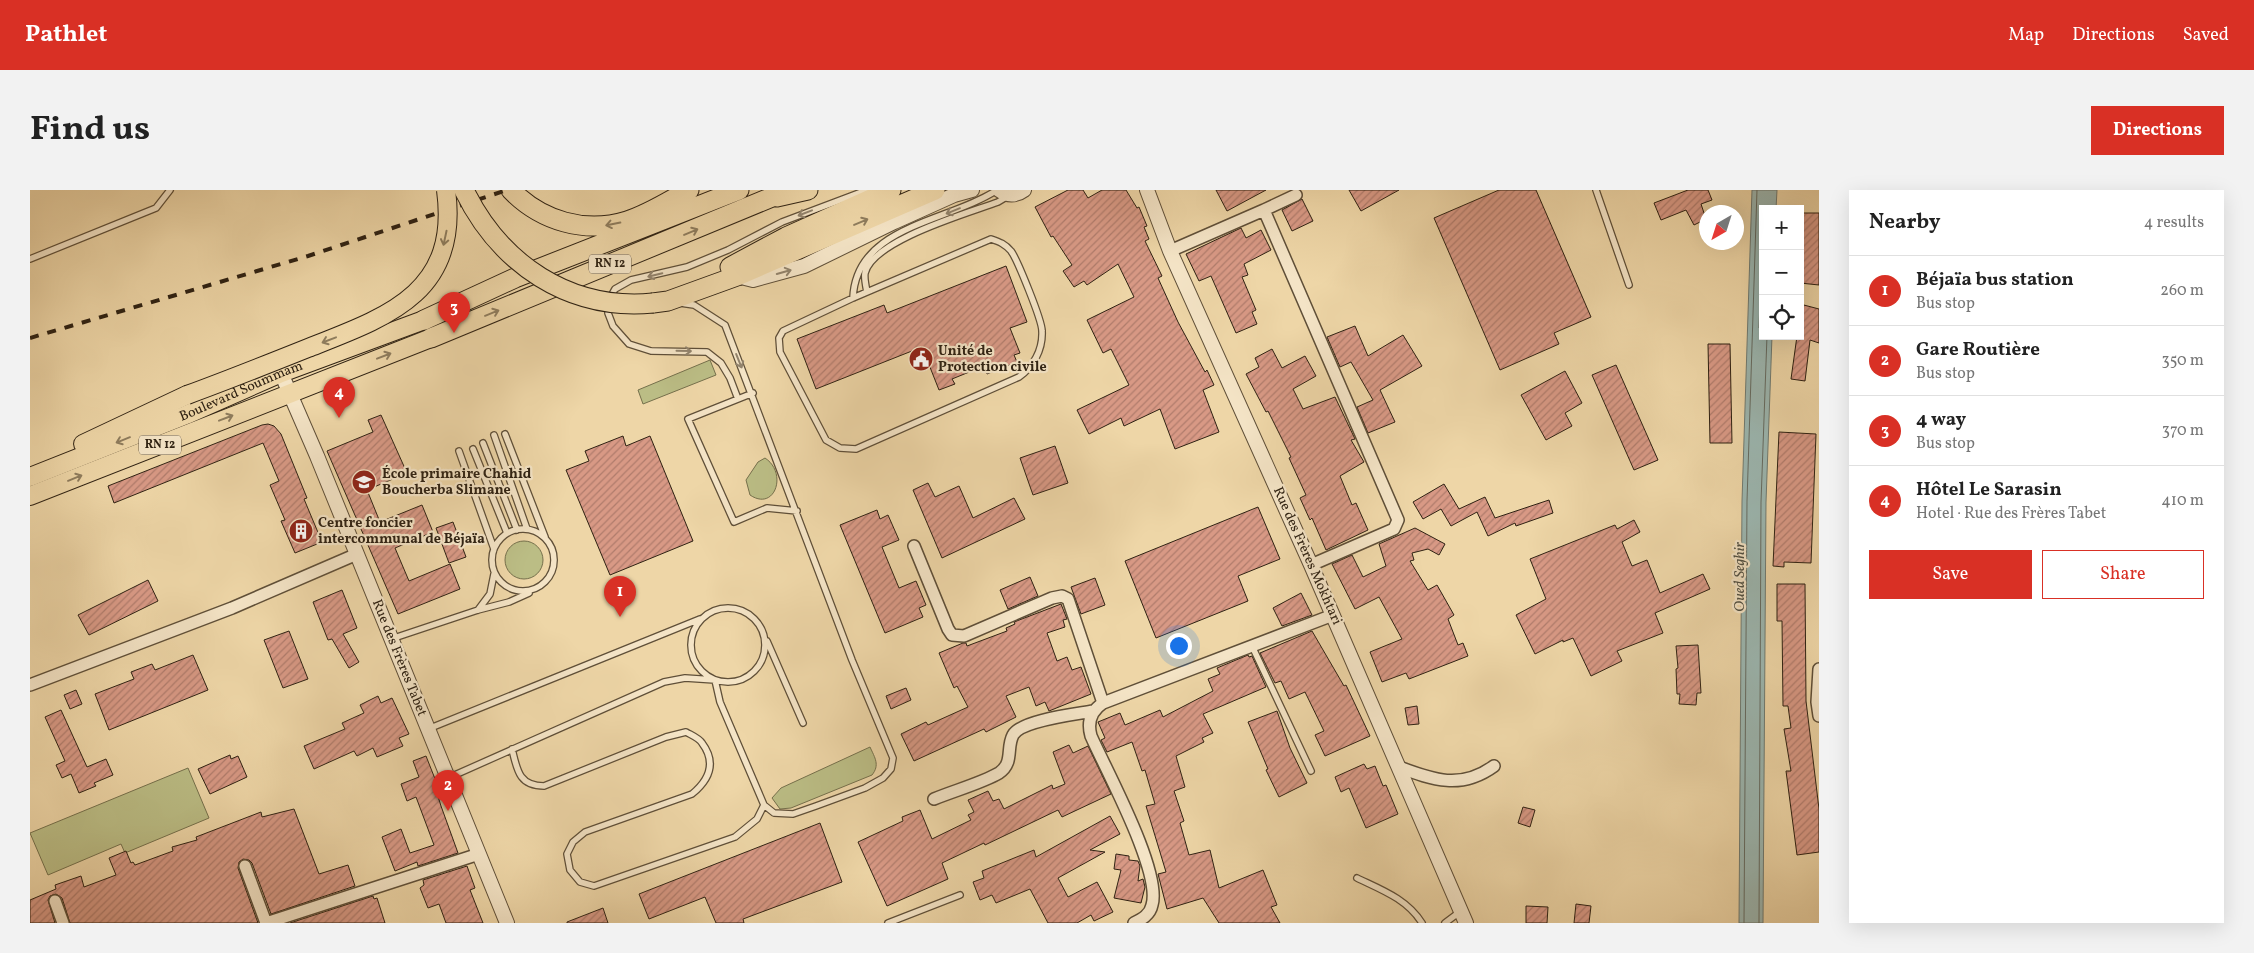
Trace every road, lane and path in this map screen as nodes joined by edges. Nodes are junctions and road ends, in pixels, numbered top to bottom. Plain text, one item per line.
1 (170, 190) edge
2 (446, 190) edge
3 (464, 190) edge
4 (474, 190) edge
5 (510, 190) edge
6 (689, 190) edge
7 (739, 190) edge
8 (789, 190) edge
9 (808, 190) edge
10 (867, 190) edge
11 (891, 190) edge
12 (935, 190) edge
13 (972, 190) edge
14 (1024, 190) edge
15 (1147, 190) edge
16 (1596, 190) edge
17 (1002, 192) edge
18 (1296, 195) dead end
19 (768, 199) junction
20 (1264, 210) junction
21 (1170, 251) junction
22 (30, 259) edge
23 (737, 276) junction
24 (1629, 285) dead end
25 (867, 292) junction
26 (660, 298) junction
27 (853, 298) junction
28 (424, 320) joint
29 (431, 338) joint
30 (281, 373) junction
31 (753, 393) junction
32 (290, 394) junction
33 (738, 400) junction
34 (505, 434) dead end
35 (494, 435) dead end
36 (483, 443) dead end
37 (473, 450) dead end
38 (459, 451) dead end
39 (30, 469) edge
40 (30, 477) edge
41 (30, 496) edge
42 (797, 511) junction
43 (527, 529) junction
44 (517, 530) junction
45 (507, 533) junction
46 (546, 539) junction
47 (914, 546) dead end
48 (494, 549) junction
49 (357, 554) junction
50 (1312, 565) junction
51 (494, 571) junction
52 (530, 592) junction
53 (478, 610) junction
54 (1333, 615) junction
55 (700, 620) junction
56 (764, 634) junction
57 (392, 639) junction
58 (1252, 646) junction
59 (1819, 669) edge
60 (715, 680) junction
61 (30, 685) edge
62 (1103, 703) junction
63 (1093, 711) junction
64 (1819, 716) edge
65 (803, 723) dead end
66 (428, 729) junction
67 (512, 749) junction
68 (1494, 766) dead end
69 (1398, 767) junction
70 (1311, 771) dead end
71 (448, 778) junction
72 (934, 799) dead end
73 (764, 805) junction
74 (479, 854) junction
75 (245, 866) dead end
76 (1357, 878) dead end
77 (960, 895) dead end
78 (55, 901) dead end
79 (1464, 917) edge
80 (63, 923) edge
81 (266, 923) edge
82 (507, 923) edge
83 (888, 923) edge
84 (1134, 923) edge
85 (1422, 923) edge
86 (1445, 923) edge

1 - 22 lane
2 -> 39 main road, bridge
3 - 26 highway, bridge
4 - 26 highway
6 -> 5 highway
7 - 28 highway, RN 12
8 - 19 highway, RN 12
9 - 19 highway, RN 12
10 -> 33 lane
11 - 26 highway
23 -> 12 highway
23 -> 13 street
14 - 17 street
15 - 21 street, Rue des Frères Mokhtari
16 - 24 lane
17 - 25 lane
17 -> 27 lane
18 - 20 street
29 -> 19 highway, RN 12
20 - 21 street
20 - 50 street
21 - 50 street, Rue des Frères Mokhtari
23 - 26 highway
25 - 27 lane
25 - 27 lane
26 -> 31 lane
28 - 30 main road, Boulevard Soummam / RN 12
32 -> 29 main road, Boulevard Soummam / RN 12
30 - 32 street, Rue des Frères Tabet
30 -> 40 main road, Boulevard Soummam / RN 12
31 - 33 lane
31 - 42 lane
41 -> 32 main road, Boulevard Soummam / RN 12
32 - 49 street, Rue des Frères Tabet
33 - 42 lane
34 - 46 lane
35 - 43 lane
36 - 44 lane
37 - 45 lane
38 - 48 lane
42 - 73 lane
43 - 44 lane
43 - 46 lane
44 - 45 lane
45 - 48 lane
46 - 52 lane
47 - 62 street
48 - 51 lane
49 - 57 street, Rue des Frères Tabet
49 - 61 street
50 - 54 street, Rue des Frères Mokhtari
51 - 52 lane
51 - 53 lane
52 - 53 lane
53 - 57 lane
54 - 58 street
54 - 69 street, Rue des Frères Mokhtari
55 - 56 lane
55 - 60 lane
55 - 66 lane
56 - 60 lane
56 - 65 lane
57 - 66 street, Rue des Frères Tabet
58 - 62 street
58 - 70 lane
59 - 64 street
60 - 67 lane
60 - 73 lane
62 - 63 street
63 - 72 street
63 - 84 street
66 - 71 street, Rue des Frères Tabet
67 - 71 lane
67 - 73 lane
68 - 69 street
69 - 79 street, Rue des Frères Mokhtari
71 - 74 street, Rue des Frères Tabet
74 - 81 street
74 - 82 street, Rue des Frères Tabet
75 - 81 street
76 - 85 lane
77 - 83 lane
78 - 80 street
79 - 86 lane

